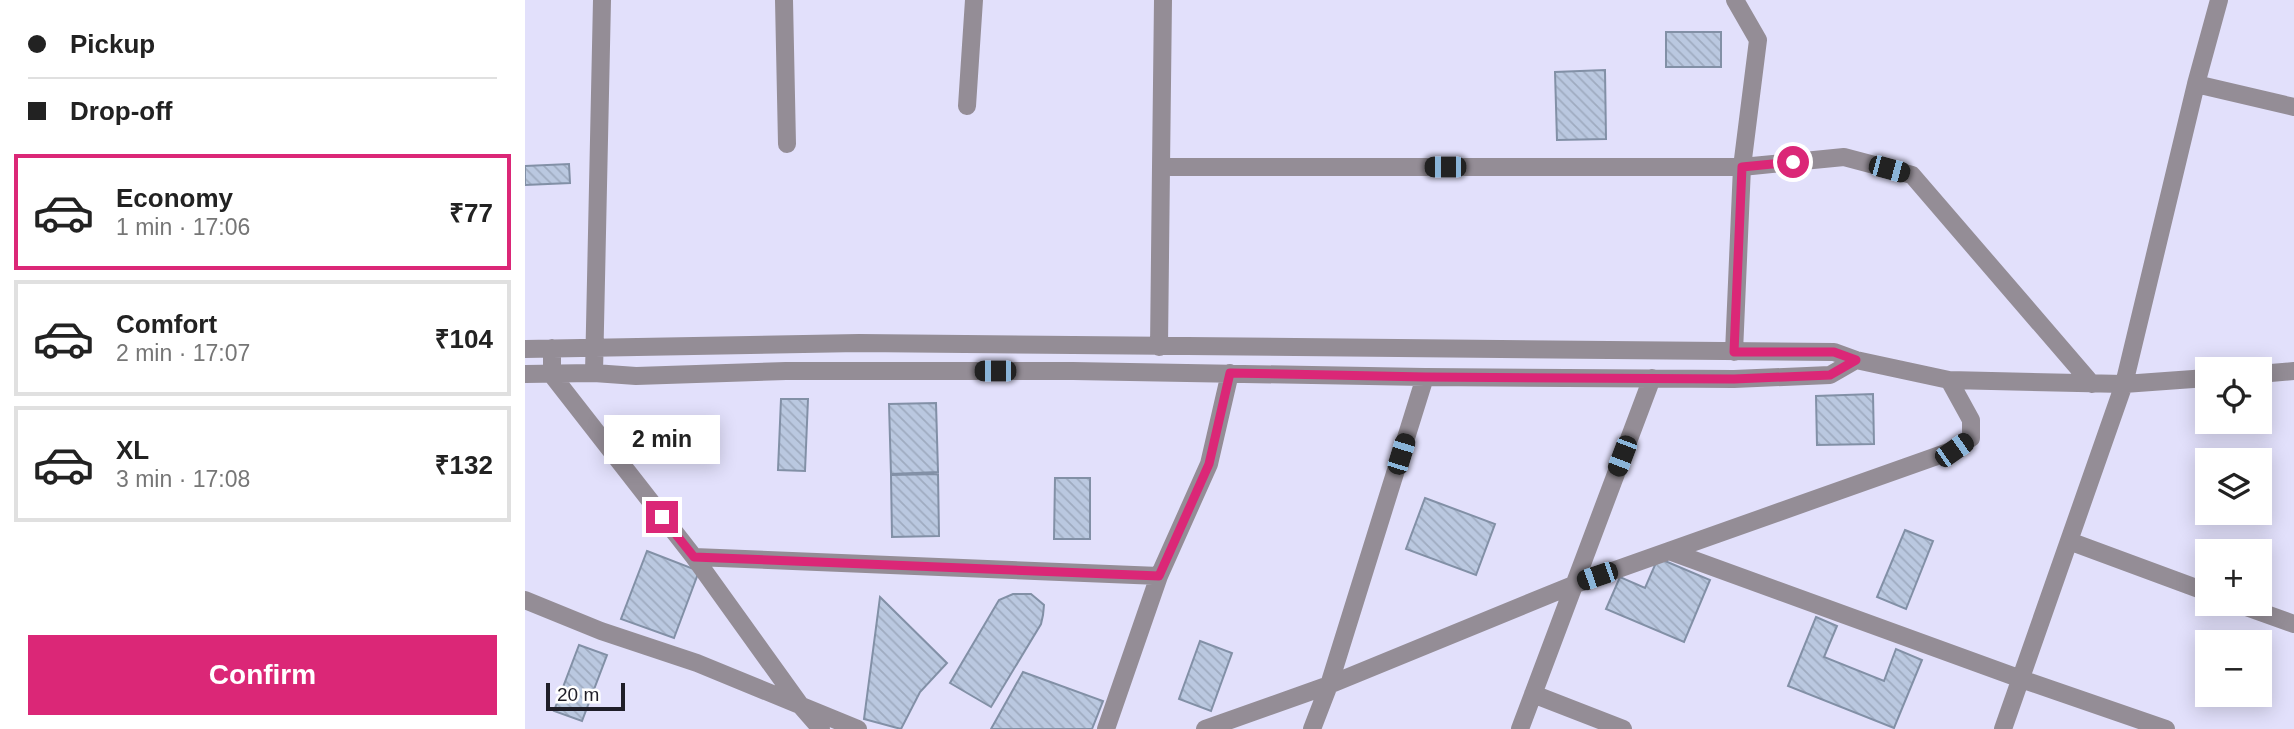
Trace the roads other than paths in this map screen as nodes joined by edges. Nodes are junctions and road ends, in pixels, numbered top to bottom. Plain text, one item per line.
1 (602, 0) edge
2 (784, 0) edge
3 (974, 0) edge
4 (1163, 0) edge
5 (1735, 0) edge
6 (2219, 0) edge
7 (2196, 84) junction
8 (967, 106) dead end
9 (2294, 107) edge
10 (787, 144) dead end
11 (1161, 167) junction
12 (1742, 167) junction
13 (1159, 347) junction
14 (552, 348) junction
15 (595, 348) junction
16 (525, 349) edge
17 (1734, 352) junction
18 (1856, 360) junction
19 (2294, 371) edge
20 (594, 373) junction
21 (1230, 373) junction
22 (2272, 373) edge
23 (525, 374) edge
24 (552, 374) junction
25 (1425, 377) junction
26 (1651, 378) junction
27 (2195, 379) edge
28 (1949, 380) junction
29 (2092, 384) junction
30 (2124, 384) junction
31 (2069, 541) junction
32 (1669, 551) junction
33 (694, 557) junction
34 (1159, 576) junction
35 (1573, 585) junction
36 (2195, 588) edge
37 (525, 600) edge
38 (2272, 616) edge
39 (2294, 624) edge
40 (2021, 679) junction
41 (1329, 685) junction
42 (1533, 694) junction
43 (801, 706) junction
44 (821, 729) edge
45 (858, 729) edge
46 (1106, 729) edge
47 (1205, 729) edge
48 (1312, 729) edge
49 (1520, 729) edge
50 (1623, 729) edge
51 (2003, 729) edge
52 (2166, 729) edge

1 - 15 street
2 - 10 street
3 - 8 street
4 - 11 street
5 - 12 street
6 - 7 street
7 - 9 street
7 - 30 street
11 - 12 street
11 - 13 street
12 - 17 street
12 - 29 street
13 - 15 street
13 - 17 street
14 - 15 street
14 - 16 street
14 - 24 street
15 - 20 street
17 - 18 street
18 - 26 street
18 - 28 street
19 - 22 street
20 - 21 street
20 - 24 street
21 - 25 street
21 - 34 street
23 - 24 street
24 - 33 street
25 - 26 street
25 - 41 street
26 - 35 street
27 - 30 street
28 - 29 street
28 - 32 street
29 - 30 street
30 - 31 street
31 - 36 street
31 - 40 street
32 - 35 street
32 - 40 street
33 - 34 street
33 - 43 street
34 - 46 street
35 - 41 street
35 - 42 street
37 - 43 street
38 - 39 street
40 - 51 street
40 - 52 street
41 - 47 street
41 - 48 street
42 - 49 street
42 - 50 street
43 - 44 street
43 - 45 street

